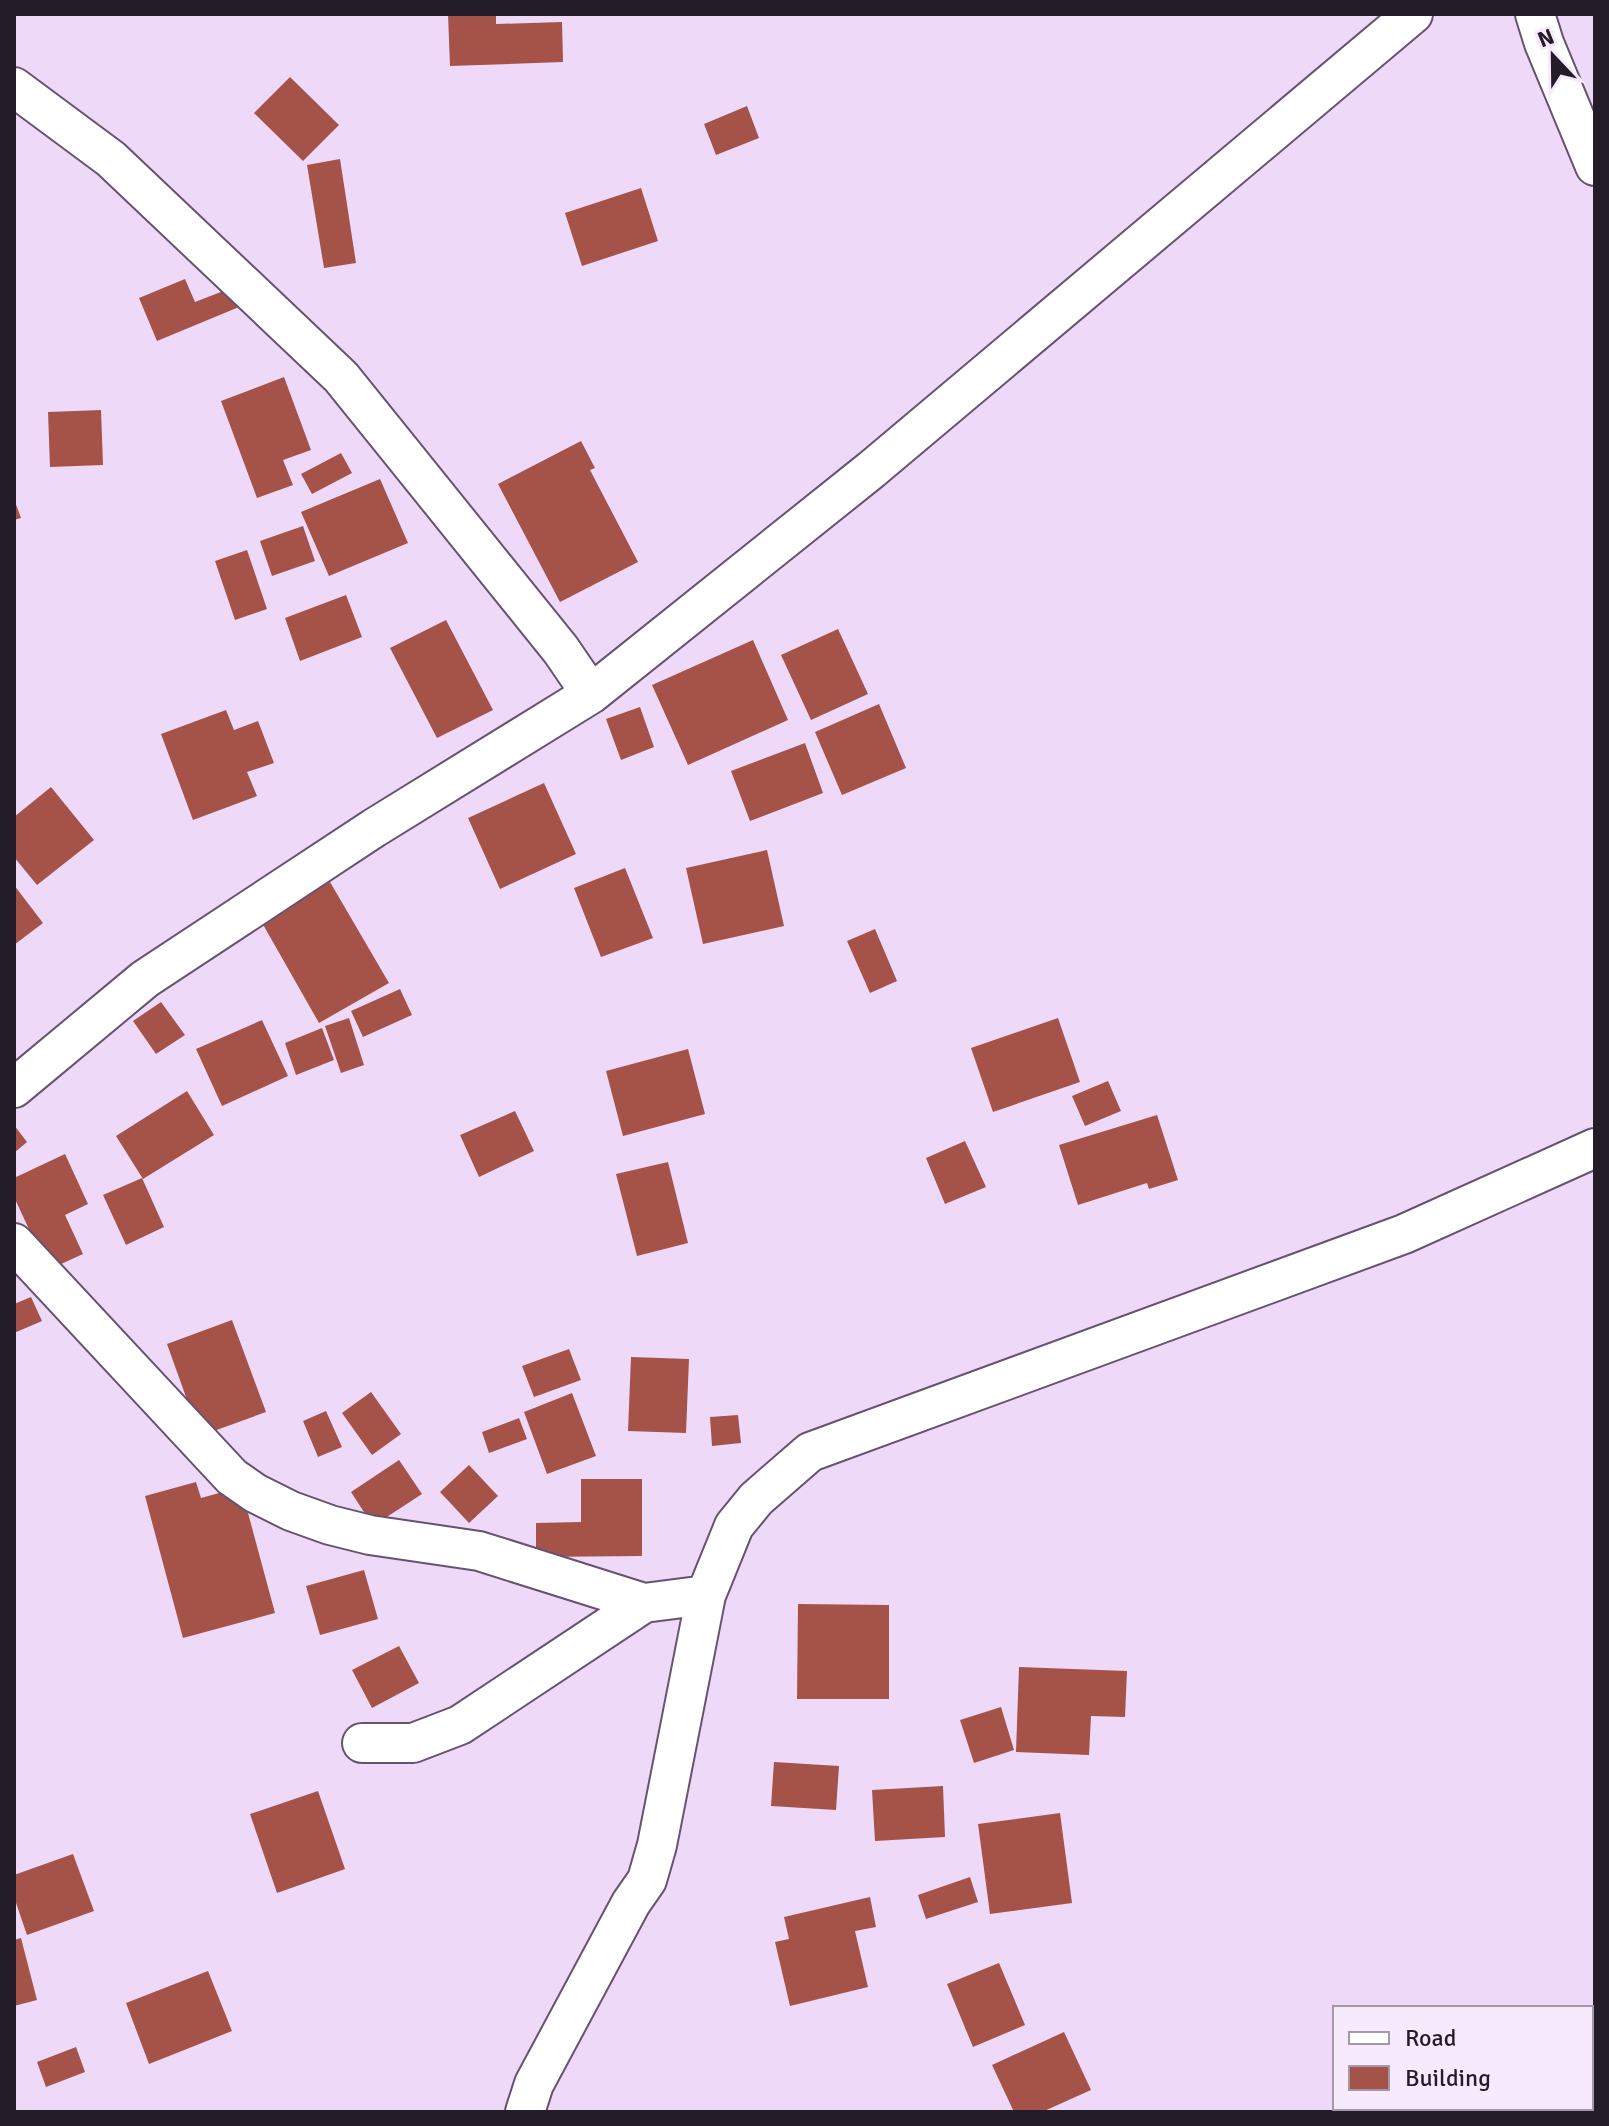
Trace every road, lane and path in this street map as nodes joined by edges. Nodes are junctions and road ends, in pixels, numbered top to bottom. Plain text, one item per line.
1 (1413, 14) edge
2 (1535, 14) edge
3 (14, 87) edge
4 (1595, 166) edge
5 (591, 694) junction
6 (14, 1088) edge
7 (1595, 1148) edge
8 (14, 1243) edge
9 (706, 1595) junction
10 (644, 1603) junction
11 (362, 1743) dead end
12 (525, 2112) edge

1 - 5 street
2 - 4 street
3 - 5 street
5 - 6 street
7 - 9 street
8 - 10 street
9 - 10 street
9 - 12 street
10 - 11 street

